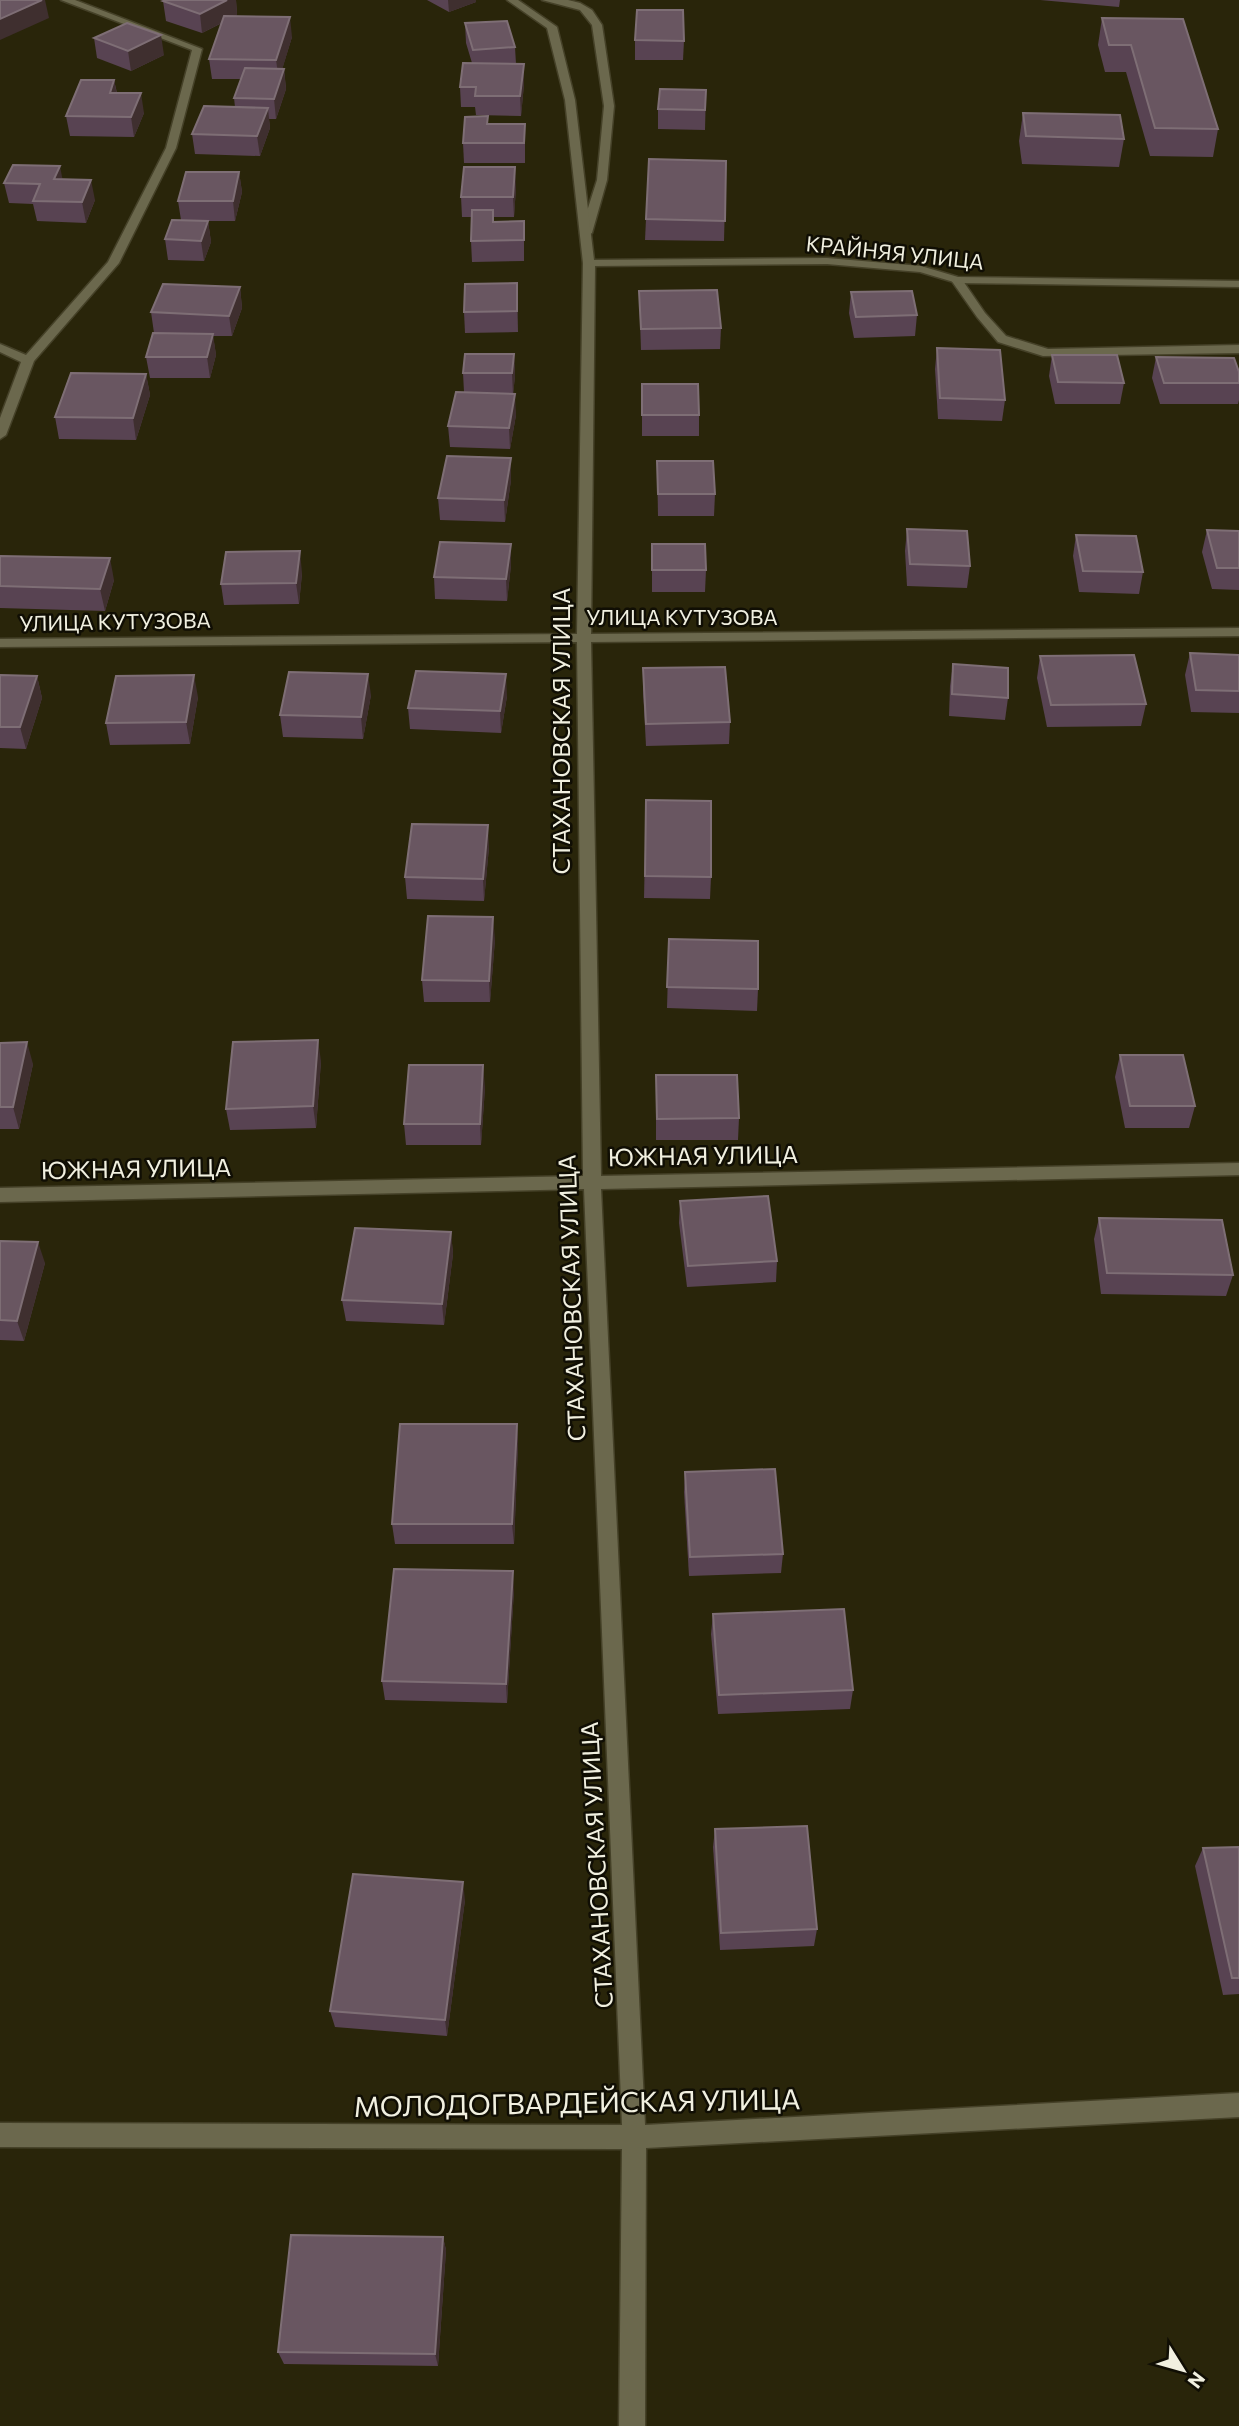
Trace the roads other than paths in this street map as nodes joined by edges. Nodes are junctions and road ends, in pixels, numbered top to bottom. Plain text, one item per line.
1 (66, 0) edge
2 (512, 0) edge
3 (547, 0) edge
4 (586, 233) junction
5 (589, 263) junction
6 (957, 280) junction
7 (1239, 284) edge
8 (0, 348) edge
9 (1239, 349) edge
10 (28, 360) junction
11 (0, 435) edge
12 (1239, 632) edge
13 (584, 638) junction
14 (0, 643) edge
15 (1239, 1169) edge
16 (592, 1181) junction
17 (0, 1195) edge
18 (1239, 2105) edge
19 (0, 2135) edge
20 (634, 2137) junction
21 (632, 2426) edge

1 - 10 street
2 - 4 street, СТАХАНОВСКАЯ УЛИЦА
3 - 4 street
4 - 5 street, СТАХАНОВСКАЯ УЛИЦА
5 - 6 street, КРАЙНЯЯ УЛИЦА
5 - 13 street, СТАХАНОВСКАЯ УЛИЦА
6 - 7 street, КРАЙНЯЯ УЛИЦА
6 - 9 street
8 - 10 street
10 - 11 street
12 - 13 street, УЛИЦА КУТУЗОВА
13 - 14 street, УЛИЦА КУТУЗОВА
13 - 16 street, СТАХАНОВСКАЯ УЛИЦА
15 - 16 street, ЮЖНАЯ УЛИЦА
16 - 17 street, ЮЖНАЯ УЛИЦА
16 - 20 street, СТАХАНОВСКАЯ УЛИЦА
18 - 20 street, МОЛОДОГВАРДЕЙСКАЯ УЛИЦА
19 - 20 street, МОЛОДОГВАРДЕЙСКАЯ УЛИЦА
20 - 21 street, СТАХАНОВСКАЯ УЛИЦА

